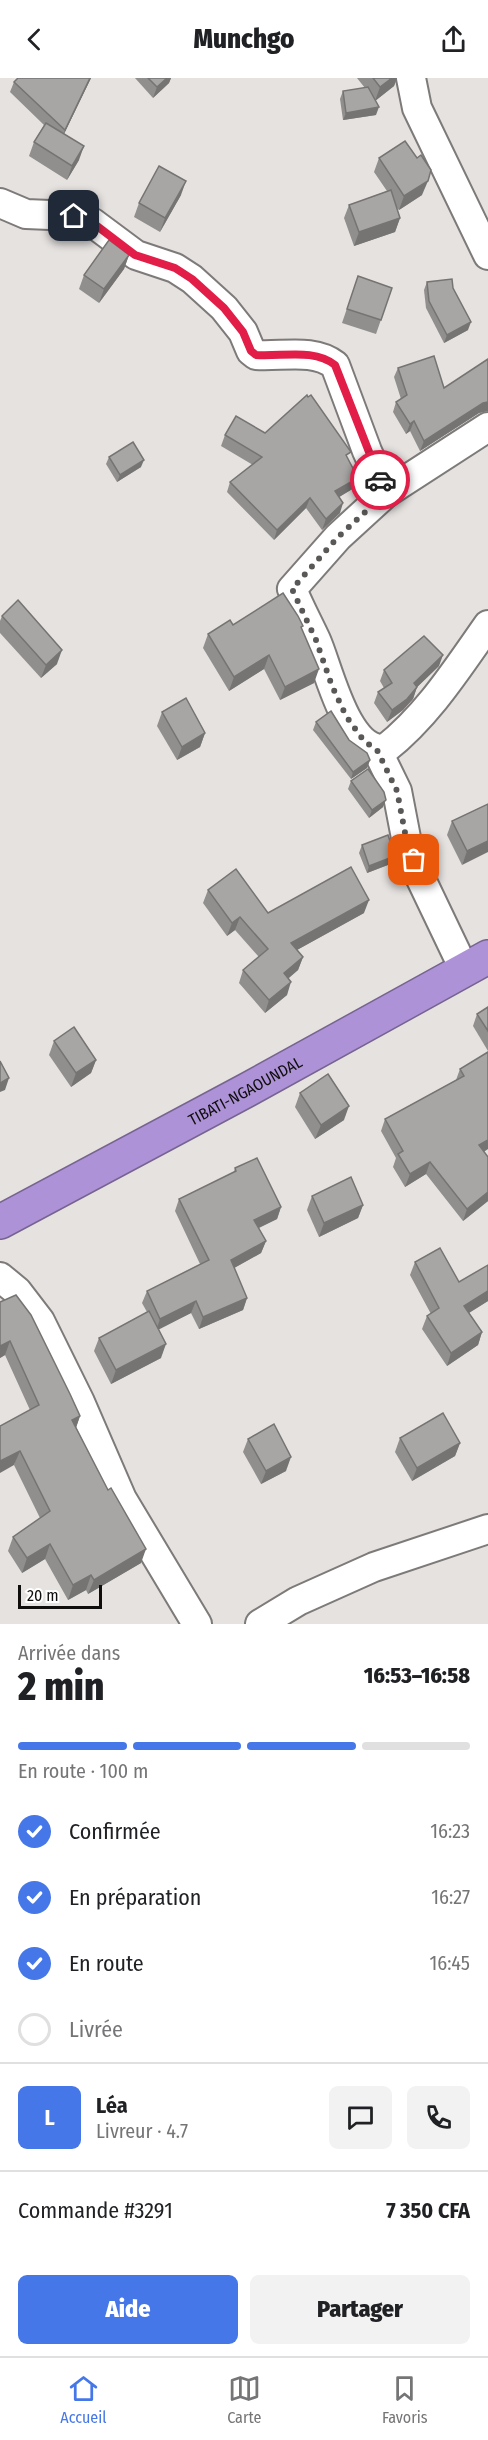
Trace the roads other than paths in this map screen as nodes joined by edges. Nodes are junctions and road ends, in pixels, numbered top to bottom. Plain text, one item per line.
1 (411, 78) edge
2 (0, 203) edge
3 (488, 255) edge
4 (488, 427) edge
5 (386, 493) junction
6 (488, 625) edge
7 (377, 750) junction
8 (476, 963) edge
9 (0, 1222) edge
10 (0, 1277) edge
11 (488, 1529) edge
12 (197, 1624) edge
13 (260, 1624) edge

1 - 3 street
2 - 5 street
4 - 5 street
5 - 7 street
6 - 7 street
7 - 8 street
8 - 9 highway, TIBATI-NGAOUNDAL
10 - 12 street
11 - 13 street

